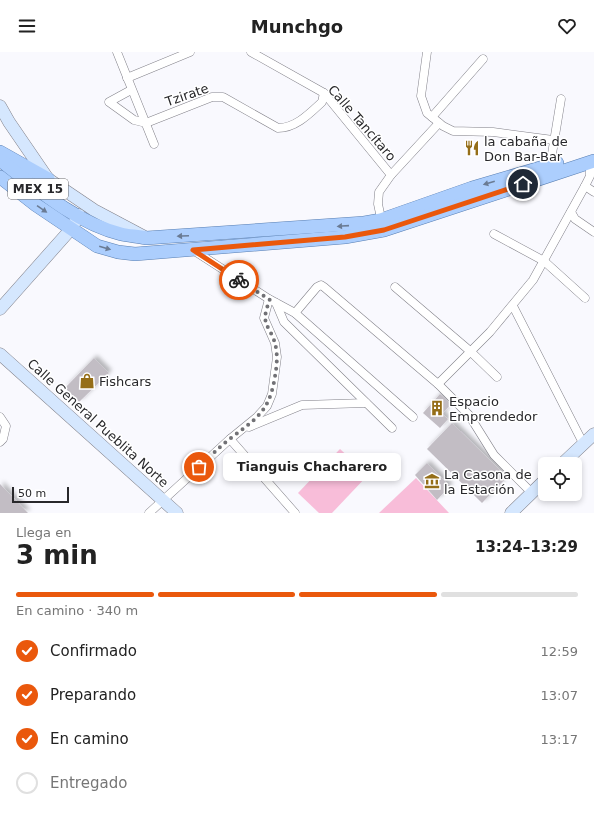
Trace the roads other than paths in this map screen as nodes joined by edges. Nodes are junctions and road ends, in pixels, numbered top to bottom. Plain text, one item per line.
1 (117, 52) edge
2 (190, 52) edge
3 (251, 52) edge
4 (427, 52) edge
5 (483, 58) dead end
6 (127, 78) junction
7 (132, 90) junction
8 (324, 93) junction
9 (560, 99) dead end
10 (0, 106) edge
11 (432, 117) junction
12 (146, 123) junction
13 (439, 123) junction
14 (553, 140) junction
15 (154, 144) dead end
16 (0, 152) edge
17 (593, 158) edge
18 (0, 160) edge
19 (550, 166) junction
20 (391, 175) junction
21 (0, 177) edge
22 (48, 179) junction
23 (585, 186) junction
24 (594, 192) edge
25 (571, 212) junction
26 (79, 215) junction
27 (383, 225) junction
28 (71, 229) junction
29 (594, 232) edge
30 (494, 234) dead end
31 (150, 237) junction
32 (193, 250) junction
33 (154, 253) junction
34 (544, 261) junction
35 (395, 288) dead end
36 (585, 298) dead end
37 (273, 301) junction
38 (514, 306) junction
39 (0, 309) edge
40 (295, 313) junction
41 (470, 351) junction
42 (0, 354) edge
43 (497, 377) dead end
44 (438, 384) junction
45 (366, 403) junction
46 (0, 417) edge
47 (413, 417) dead end
48 (244, 428) junction
49 (392, 428) dead end
50 (594, 434) edge
51 (230, 439) junction
52 (0, 442) edge
53 (583, 444) junction
54 (569, 457) edge
55 (538, 486) edge
56 (532, 492) junction
57 (162, 499) junction
58 (149, 513) edge
59 (177, 513) edge
60 (295, 513) edge
61 (511, 513) edge

1 - 6 street
2 - 6 street
3 - 8 street, Calle Tancítaro
4 - 11 street
5 - 11 street
6 - 7 street
7 - 12 street
7 - 12 street
8 - 12 street, Tzirate
8 - 20 street, Calle Tancítaro
9 - 14 street
10 - 22 street
11 - 13 street
12 - 15 street
13 - 14 street
13 - 20 street
14 - 19 street
16 - 22 main road
17 - 19 main road, MEX 15
17 - 23 street
17 - 27 main road, MEX 15
18 - 26 main road, MEX 15
19 -> 27 main road, MEX 15
20 - 27 street
21 -> 28 main road, MEX 15
22 - 31 street
23 - 24 street
23 - 25 street
25 - 29 street
25 - 34 street
26 - 28 street
26 - 31 main road, MEX 15
27 -> 31 main road, MEX 15
27 - 32 main road, MEX 15
28 -> 33 main road, MEX 15
28 - 39 street
30 - 34 street
31 - 33 main road
32 - 33 main road, MEX 15
32 - 37 street
34 - 36 street
34 - 38 street
35 - 41 street
37 - 40 street
37 - 45 street
37 - 48 street
38 - 41 street
38 - 53 street
40 - 44 street
40 - 47 street
41 - 43 street
41 - 44 street
42 - 57 street, Calle General Pueblita Norte
44 - 56 street
45 - 48 street
45 - 49 street
46 - 52 street
48 - 51 street
50 - 53 street
51 - 57 street
51 - 60 street
53 - 54 street
55 - 56 street
56 - 61 street
57 - 58 street
57 - 59 street, Calle General Pueblita Norte

